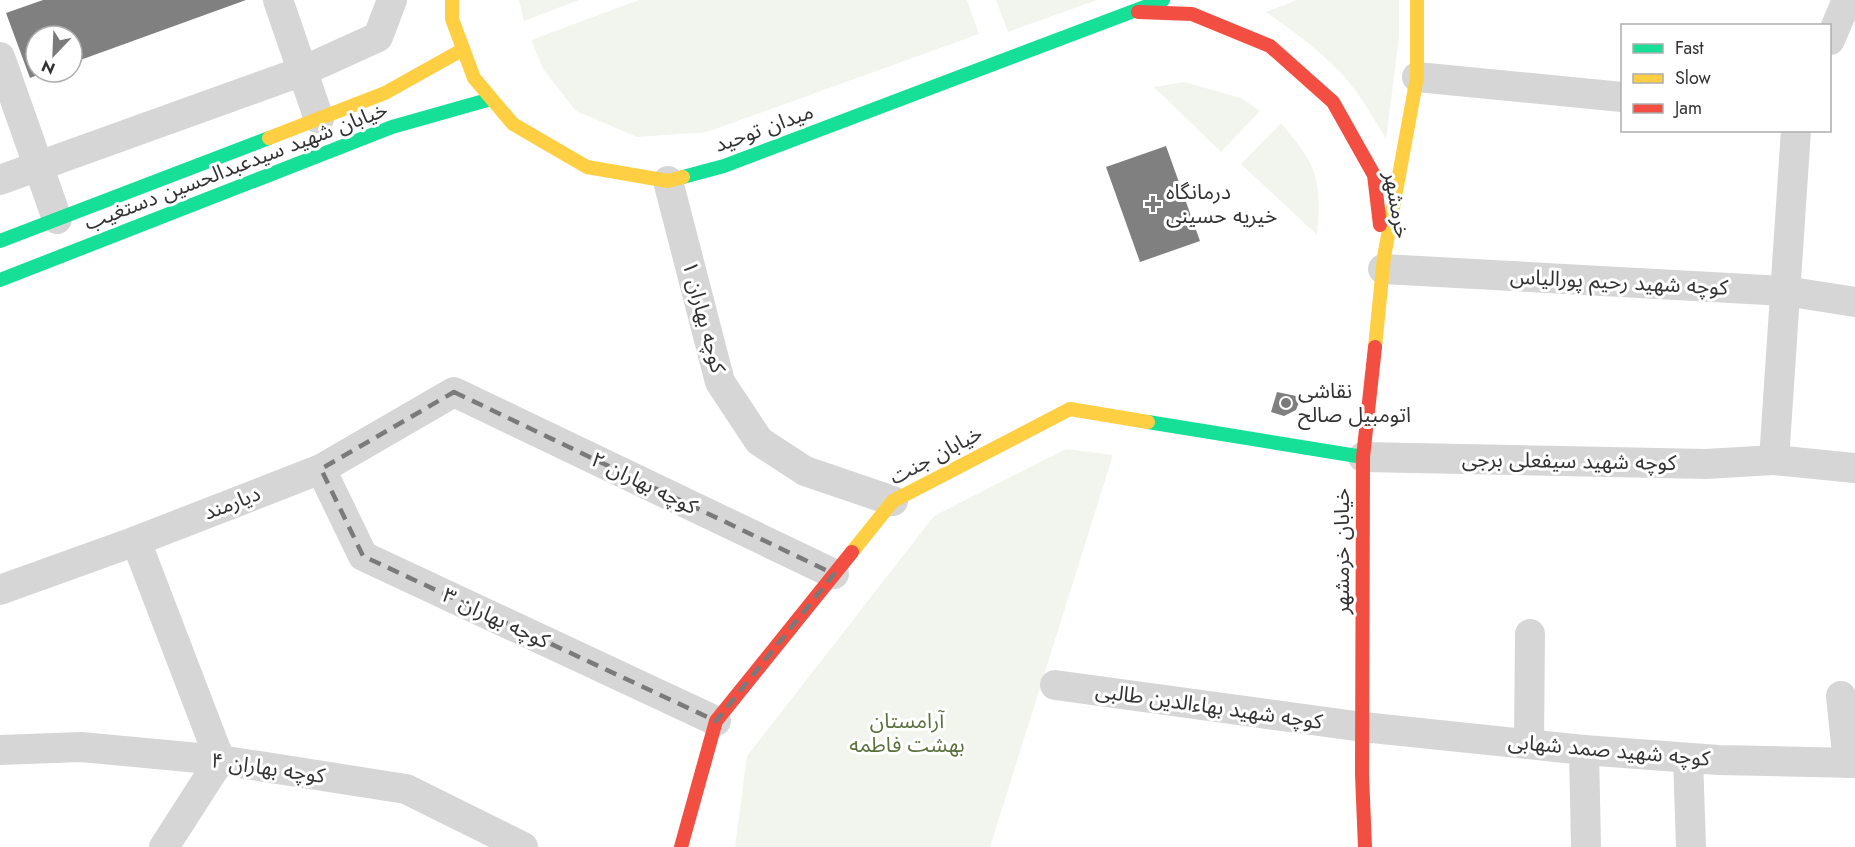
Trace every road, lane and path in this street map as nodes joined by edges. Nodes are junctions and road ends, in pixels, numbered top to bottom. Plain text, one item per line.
1 (278, 0) edge
2 (392, 0) edge
3 (452, 0) edge
4 (1163, 0) edge
5 (1417, 0) edge
6 (1847, 0) edge
7 (1133, 11) junction
8 (1831, 38) edge
9 (462, 50) junction
10 (0, 57) edge
11 (303, 71) junction
12 (1417, 77) junction
13 (1621, 97) edge
14 (491, 99) junction
15 (319, 119) junction
16 (1796, 132) edge
17 (39, 165) junction
18 (0, 180) edge
19 (668, 181) junction
20 (57, 219) junction
21 (0, 241) edge
22 (1384, 263) junction
23 (0, 280) edge
24 (1785, 291) junction
25 (1855, 302) edge
26 (454, 392) joint
27 (1363, 457) junction
28 (1774, 459) junction
29 (321, 468) junction
30 (1855, 468) edge
31 (893, 501) junction
32 (136, 540) junction
33 (834, 574) junction
34 (0, 590) edge
35 (1530, 634) dead end
36 (1055, 685) dead end
37 (1841, 696) dead end
38 (716, 721) junction
39 (1363, 727) junction
40 (1529, 743) junction
41 (0, 750) edge
42 (1584, 750) junction
43 (1688, 758) junction
44 (220, 760) junction
45 (1852, 763) edge
46 (164, 847) edge
47 (523, 847) edge
48 (681, 847) edge
49 (1365, 847) edge
50 (1586, 847) edge
51 (1691, 847) edge

1 - 11 street
2 - 11 street
3 - 9 main road, میدان توحید
4 - 7 main road, میدان توحید
5 - 12 main road, خرمشهر
6 - 8 street
7 - 19 main road, میدان توحید
7 - 22 main road, خرمشهر
9 - 14 main road, میدان توحید
9 - 15 main road, خیابان شهید سیدعبدالحسین دستغیب
10 - 17 street
11 - 15 street
11 - 17 street
12 - 13 street
12 - 22 main road, خرمشهر
14 - 19 main road, میدان توحید
14 - 23 main road, خیابان شهید سیدعبدالحسین دستغیب
15 - 20 main road, خیابان شهید سیدعبدالحسین دستغیب
16 - 24 street
17 - 18 street
17 - 20 street
19 - 31 street, کوچه بهاران ۱
20 - 21 main road, خیابان شهید سیدعبدالحسین دستغیب
22 - 24 street, کوچه شهید رحیم پورالیاس
22 - 27 main road, خیابان خرمشهر
24 - 25 street, کوچه شهید رحیم پورالیاس
24 - 28 street
26 - 29 street, دیارمند
26 - 33 street, کوچه بهاران ۲
27 - 28 street, کوچه شهید سیفعلی برجی
27 - 31 main road, خیابان جنت
27 - 39 main road, خیابان خرمشهر
28 - 30 street, کوچه شهید سیفعلی برجی
29 - 32 street, دیارمند
29 - 38 street, کوچه بهاران ۳
31 - 33 main road, خیابان جنت
32 - 34 street, دیارمند
32 - 44 street
33 - 38 main road, خیابان جنت
35 - 40 street
36 - 39 street, کوچه شهید بهاءالدین طالبی
37 - 45 street
38 - 48 main road, خیابان جنت
39 - 40 street, کوچه شهید صمد شهابی
39 - 49 main road, خیابان خرمشهر
40 - 42 street, کوچه شهید صمد شهابی
41 - 44 street, کوچه بهاران ۴
42 - 43 street, کوچه شهید صمد شهابی
42 - 50 street
43 - 45 street, کوچه شهید صمد شهابی
43 - 51 street
44 - 46 street
44 - 47 street, کوچه بهاران ۴

